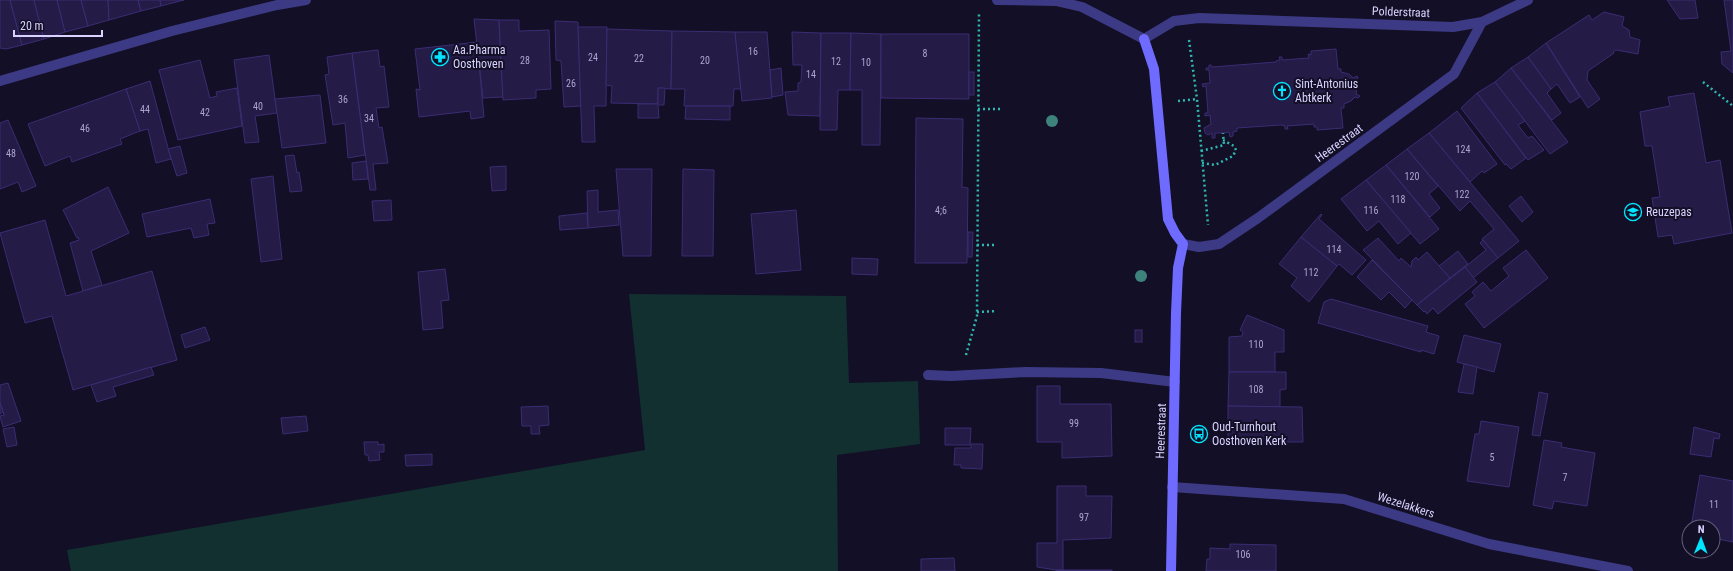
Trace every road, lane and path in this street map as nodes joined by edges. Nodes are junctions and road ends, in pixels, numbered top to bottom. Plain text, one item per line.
1 (306, 0) edge
2 (997, 0) edge
3 (1528, 0) edge
4 (277, 2) edge
5 (979, 8) dead end
6 (1186, 19) junction
7 (1482, 22) junction
8 (1144, 39) junction
9 (2, 78) edge
10 (1703, 82) dead end
11 (1197, 99) junction
12 (1157, 103) junction
13 (1733, 106) edge
14 (978, 109) junction
15 (1000, 110) dead end
16 (1223, 133) dead end
17 (1224, 140) junction
18 (1201, 151) junction
19 (1202, 163) junction
20 (1183, 244) junction
21 (977, 245) junction
22 (997, 245) dead end
23 (1211, 245) junction
24 (997, 311) dead end
25 (977, 312) junction
26 (960, 375) junction
27 (928, 376) dead end
28 (1175, 382) junction
29 (1172, 487) junction
30 (1171, 571) edge
31 (1628, 571) edge

1 - 4 street
2 - 8 street
3 - 7 street, Polderstraat
4 - 9 street
5 - 14 path
6 - 7 street, Polderstraat
6 - 8 street, Polderstraat
6 - 11 path
7 - 23 street, Heerestraat
8 - 12 street
10 - 13 path
11 - 12 path
11 - 18 path
12 - 20 street
14 - 15 path
14 - 21 path
16 - 17 path
17 - 18 path
17 - 19 path
18 - 19 path
19 - 23 path
20 - 23 street, Heerestraat
20 - 28 street, Heerestraat
21 - 22 path
21 - 25 path
24 - 25 path
25 - 26 path
26 - 27 street
26 - 28 street
28 - 29 street, Heerestraat
29 - 30 street, Heerestraat
29 - 31 street, Wezelakkers

